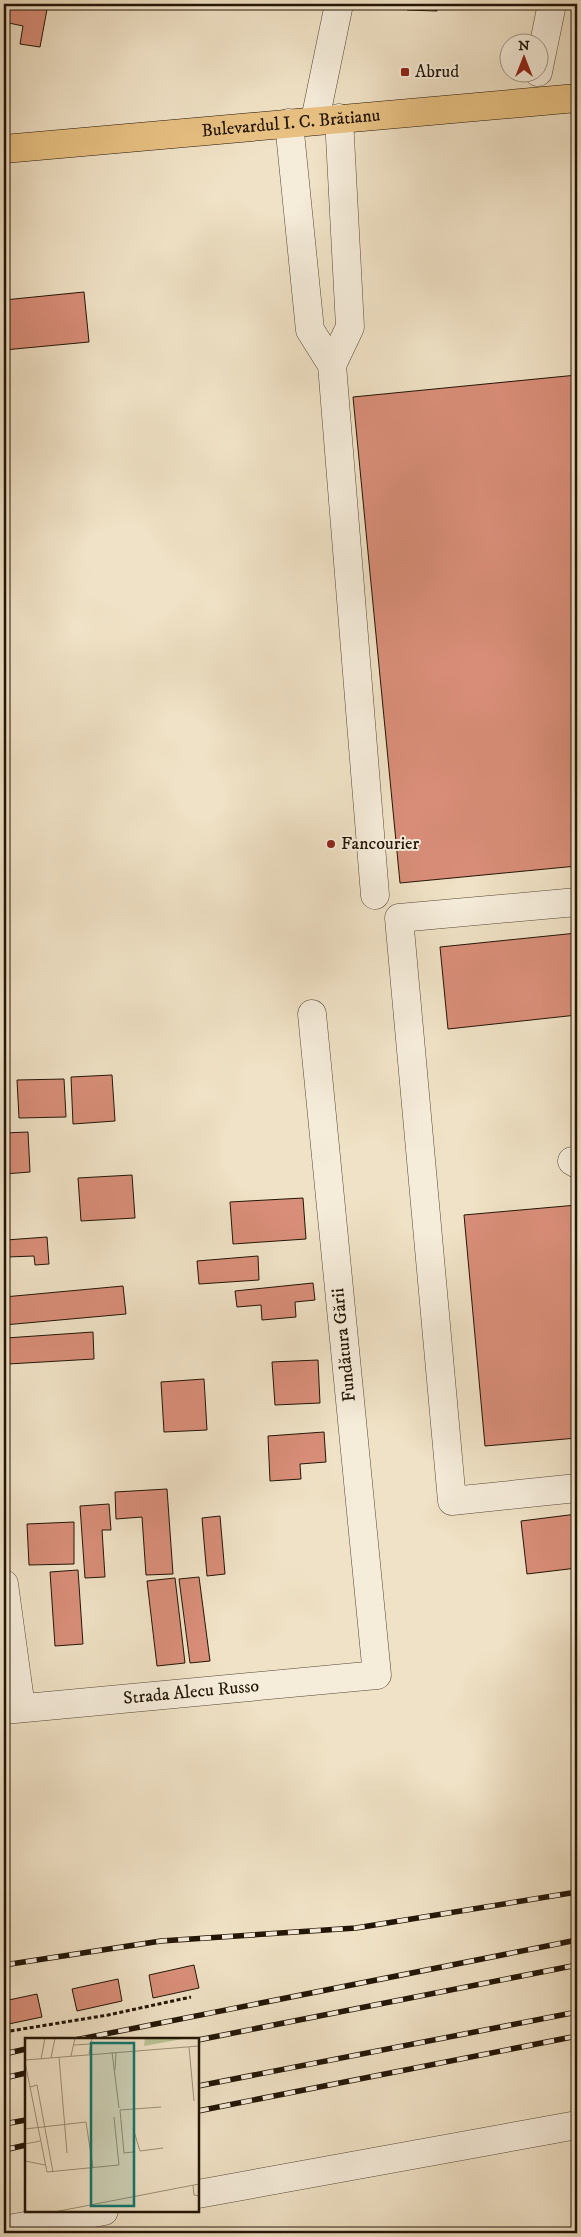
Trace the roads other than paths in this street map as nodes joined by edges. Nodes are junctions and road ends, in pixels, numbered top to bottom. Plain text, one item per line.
1 (339, 4) edge
2 (552, 4) edge
3 (546, 32) edge
4 (536, 82) edge
5 (577, 98) edge
6 (533, 101) junction
7 (314, 120) junction
8 (4, 149) edge
9 (332, 365) junction
10 (375, 895) dead end
11 (577, 902) edge
12 (312, 1014) dead end
13 (577, 1488) edge
14 (4, 1584) edge
15 (377, 1675) joint
16 (12, 1709) edge
17 (577, 2125) edge
18 (199, 2194) edge
19 (102, 2212) edge
20 (71, 2225) edge
21 (4, 2230) edge

1 - 7 street
2 - 3 street
4 - 6 street
5 - 6 main road, Bulevardul I. C. Brătianu
6 - 7 main road, Bulevardul I. C. Brătianu
7 - 8 main road, Bulevardul I. C. Brătianu
7 - 9 street
7 - 9 street
9 - 10 street
11 - 13 street
12 - 15 street, Fundătura Gării
14 - 16 street
15 - 16 street, Strada Alecu Russo
17 - 18 street
19 - 20 street
20 - 21 street

